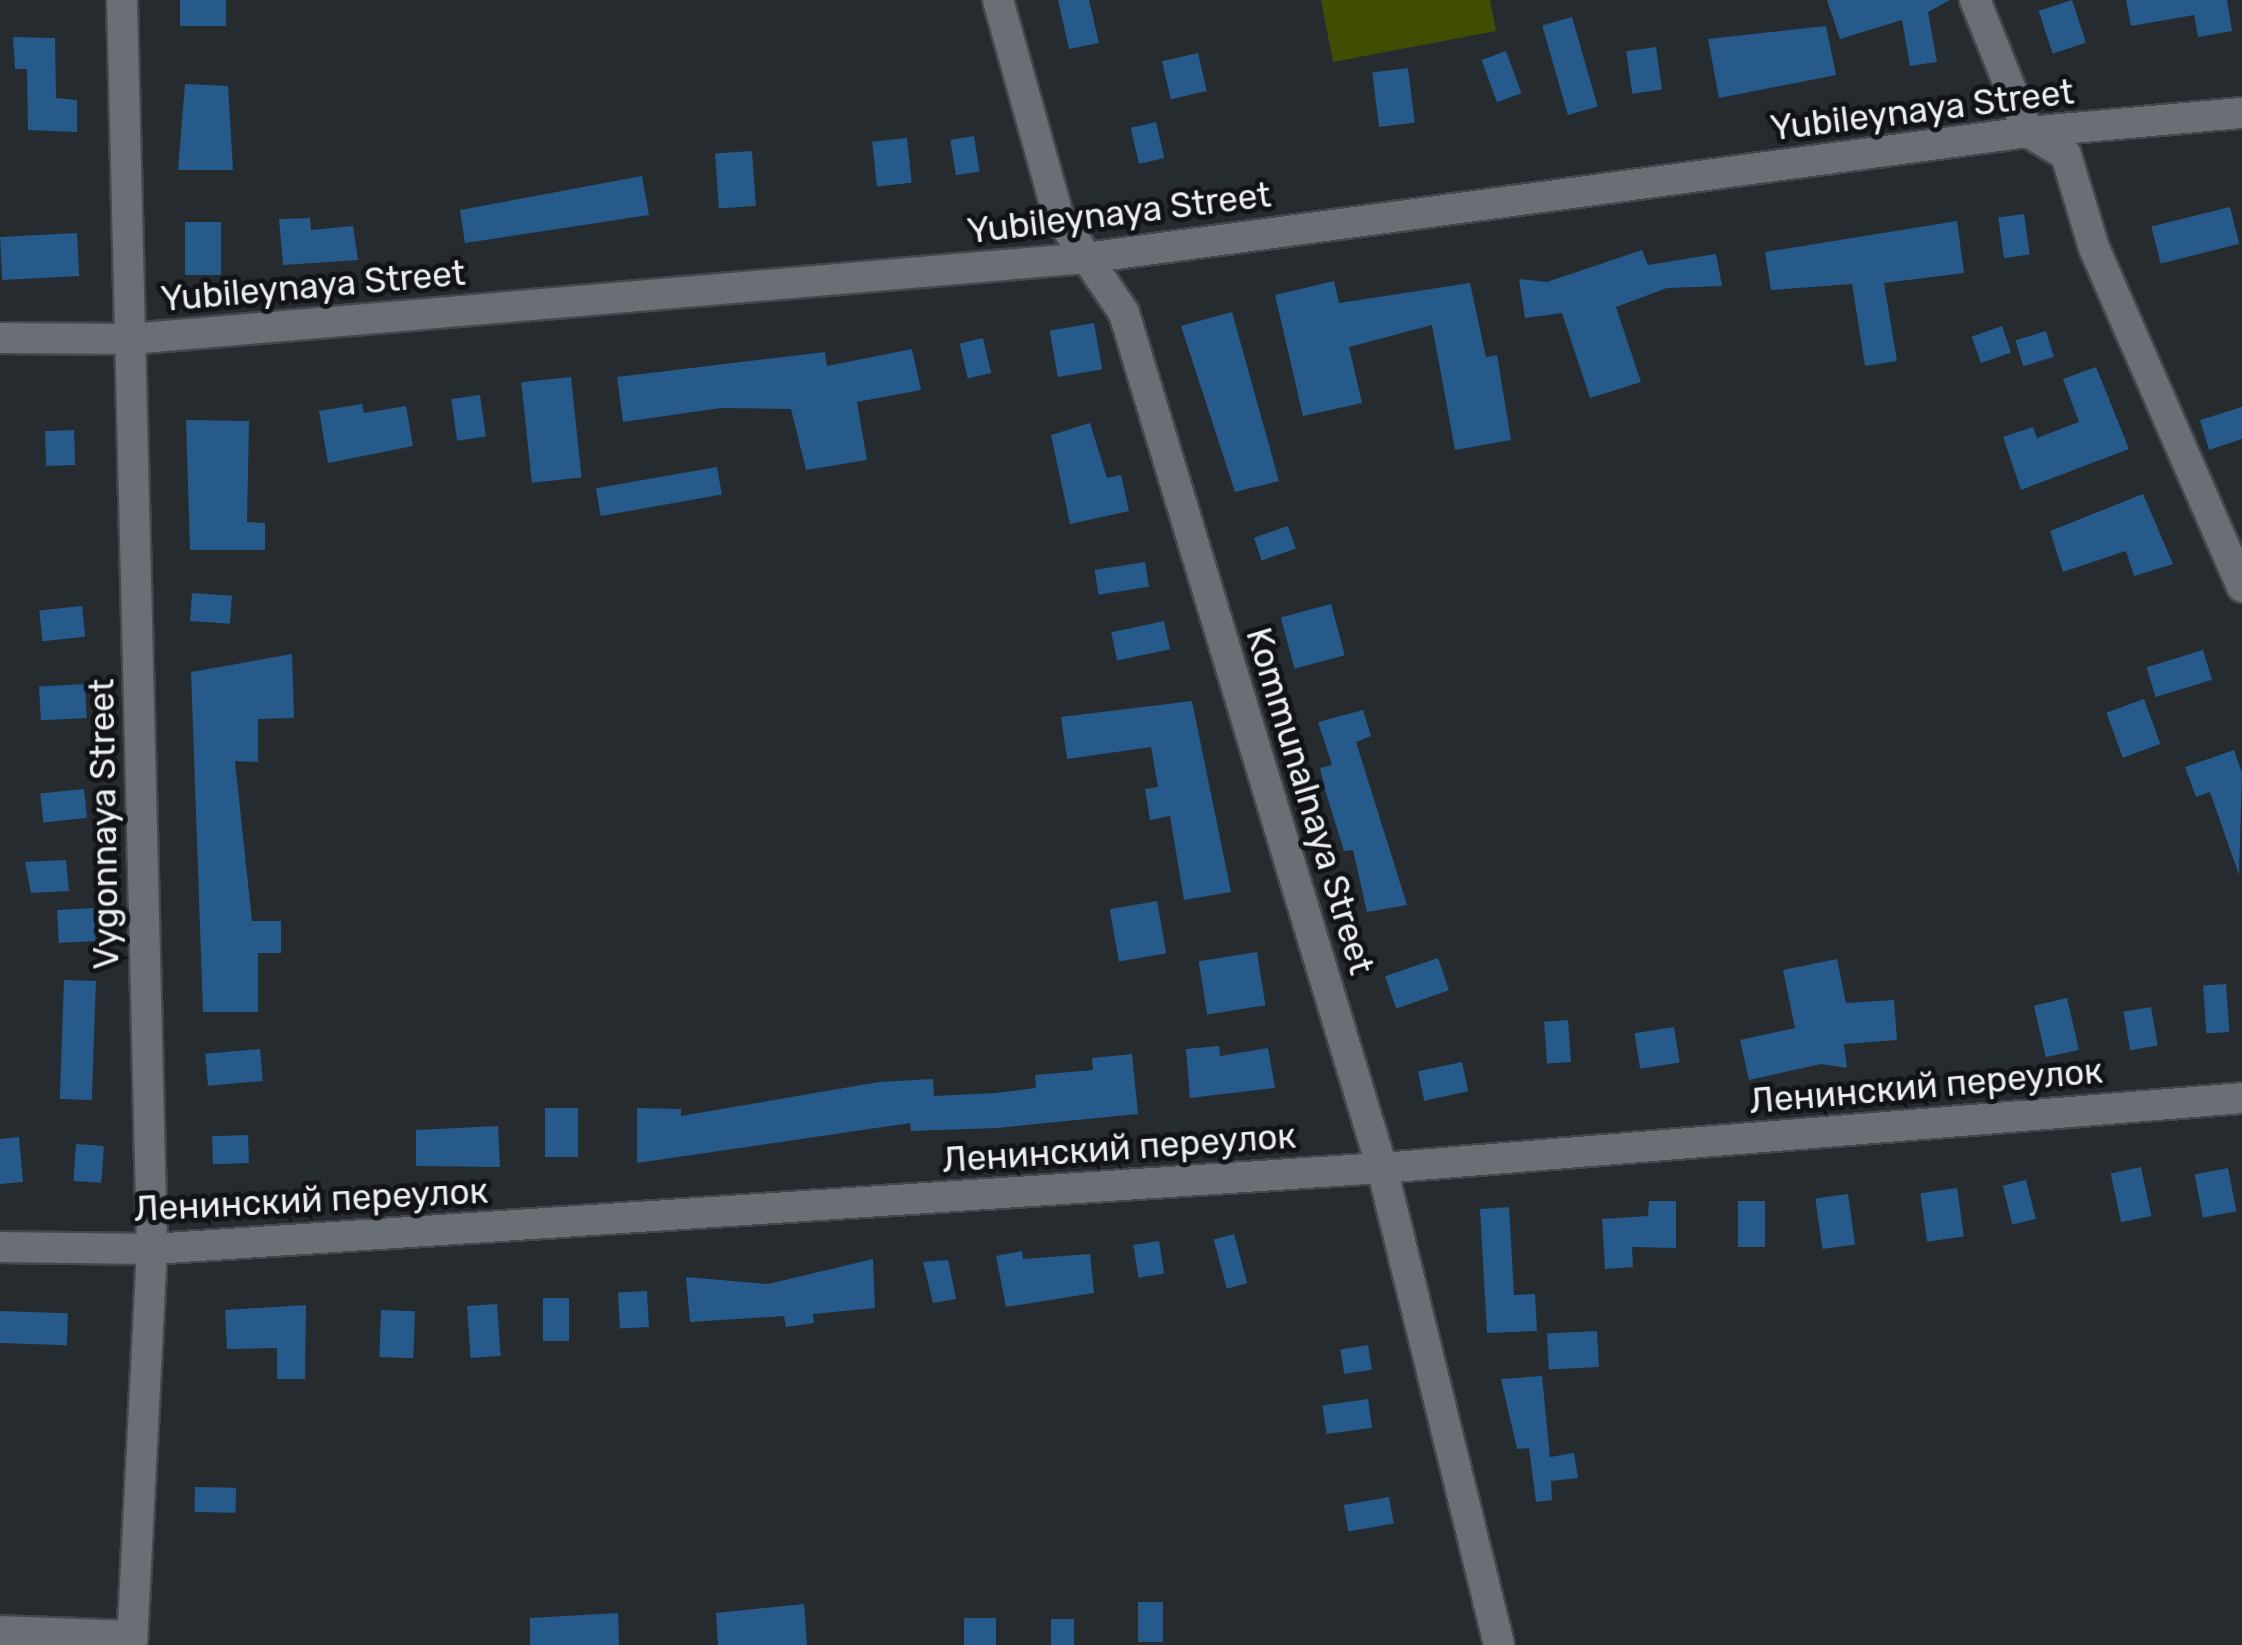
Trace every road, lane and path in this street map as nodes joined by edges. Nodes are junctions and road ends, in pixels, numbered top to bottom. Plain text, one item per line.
1 (122, 0) edge
2 (998, 0) edge
3 (1974, 0) edge
4 (2242, 113) edge
5 (2028, 132) junction
6 (1086, 258) junction
7 (0, 338) edge
8 (130, 339) junction
9 (2242, 587) edge
10 (2242, 1098) edge
11 (1382, 1168) junction
12 (0, 1248) edge
13 (152, 1249) junction
14 (0, 1631) edge
15 (132, 1641) edge
16 (1499, 1645) edge

1 - 8 street, Vygonnaya Street
2 - 6 street, Kommunalnaya Street
3 - 5 street
4 - 5 street, Yubileynaya Street
5 - 6 street, Yubileynaya Street
5 - 9 street
6 - 8 street, Yubileynaya Street
6 - 11 street, Kommunalnaya Street
7 - 8 street, Yubileynaya Street
8 - 13 street, Vygonnaya Street
10 - 11 street, Ленинский переулок
11 - 13 street, Ленинский переулок
11 - 16 street, Kommunalnaya Street
12 - 13 street, Ленинский переулок
13 - 15 street, Vygonnaya Street
14 - 15 street

